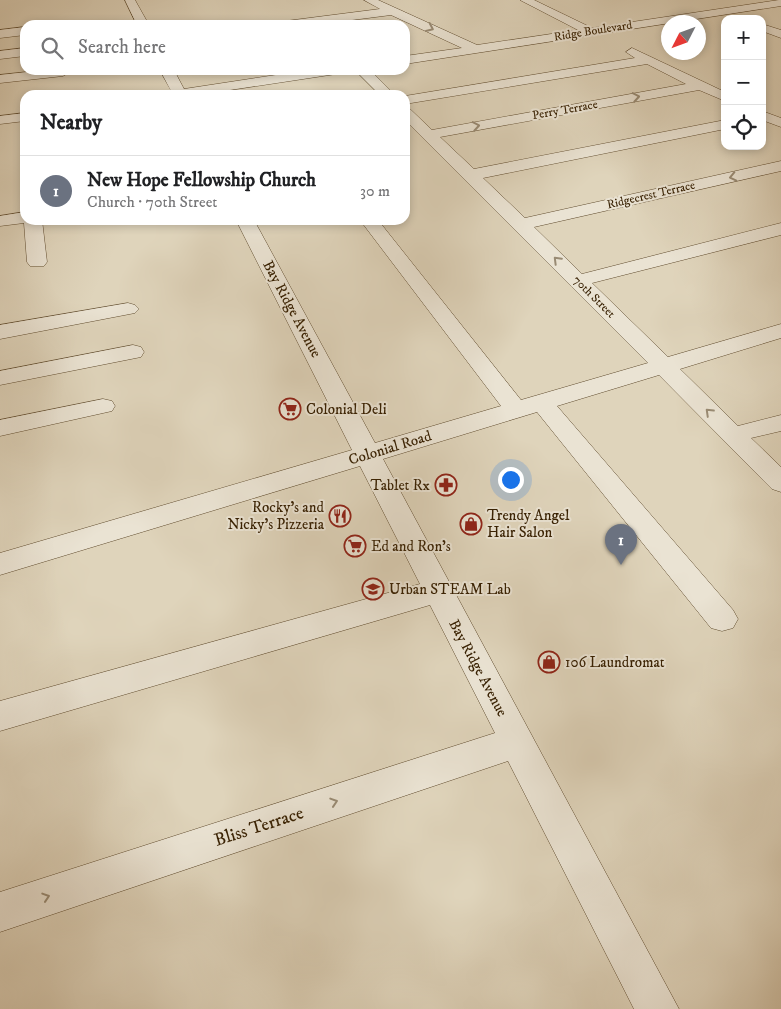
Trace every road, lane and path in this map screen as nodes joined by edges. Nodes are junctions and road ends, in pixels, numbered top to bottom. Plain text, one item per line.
1 (130, 0) edge
2 (369, 0) edge
3 (525, 0) edge
4 (781, 3) edge
5 (702, 4) dead end
6 (393, 11) junction
7 (722, 12) junction
8 (730, 15) edge
9 (140, 20) edge
10 (324, 20) edge
11 (766, 28) edge
12 (20, 32) edge
13 (590, 32) junction
14 (0, 34) edge
15 (781, 34) edge
16 (475, 49) junction
17 (20, 53) edge
18 (0, 55) edge
19 (410, 59) edge
20 (648, 60) junction
21 (36, 75) edge
22 (168, 75) edge
23 (303, 75) edge
24 (367, 75) edge
25 (0, 79) edge
26 (701, 85) junction
27 (174, 90) edge
28 (203, 90) edge
29 (383, 90) edge
30 (721, 95) edge
31 (410, 99) edge
32 (20, 117) edge
33 (410, 117) edge
34 (766, 117) edge
35 (0, 120) edge
36 (781, 124) edge
37 (721, 125) edge
38 (428, 135) junction
39 (781, 166) edge
40 (471, 175) junction
41 (20, 218) edge
42 (0, 221) edge
43 (521, 224) junction
44 (33, 225) edge
45 (248, 225) edge
46 (373, 225) edge
47 (781, 230) edge
48 (37, 262) dead end
49 (578, 281) junction
50 (128, 310) dead end
51 (781, 331) edge
52 (0, 332) edge
53 (133, 352) dead end
54 (663, 366) junction
55 (0, 378) edge
56 (542, 403) junction
57 (104, 406) dead end
58 (516, 410) junction
59 (781, 423) edge
60 (0, 428) edge
61 (733, 436) junction
62 (368, 454) junction
63 (781, 483) edge
64 (0, 564) edge
65 (438, 591) junction
66 (722, 619) dead end
67 (0, 716) edge
68 (517, 742) junction
69 (0, 912) edge
70 (657, 1009) edge

1 - 9 street
2 - 6 street
3 - 13 street
4 - 7 street, Ridge Boulevard
5 - 7 street
6 - 10 street
6 -> 16 street
7 - 8 street
7 - 13 street, Ridge Boulevard
11 - 15 street
12 - 14 street
13 - 16 street, Ridge Boulevard
13 - 20 street
16 - 19 street, Ridge Boulevard
17 - 18 street
20 - 26 street
20 - 31 street
21 - 25 street
22 - 27 street
23 - 28 street
24 - 29 street
26 - 30 street
38 -> 26 street, Perry Terrace
32 - 35 street
33 - 38 street, 70th Street
34 - 36 street
37 - 40 street
38 - 40 street, 70th Street
39 -> 43 street, Ridgecrest Terrace
40 - 43 street, 70th Street
41 - 42 street
49 -> 43 street, 70th Street
44 - 48 street
45 - 62 street, Bay Ridge Avenue
46 - 58 street
47 - 49 street
49 - 54 street, 70th Street
50 - 52 street
51 - 54 street, Colonial Road
53 - 55 street
54 - 56 street, Colonial Road
61 -> 54 street, 70th Street
56 - 58 street, Colonial Road
56 - 66 street
57 - 60 street
58 - 62 street, Colonial Road
59 - 61 street
61 - 63 street, 70th Street
62 - 64 street, Colonial Road
62 - 65 street, Bay Ridge Avenue
65 - 67 street
65 - 68 street, Bay Ridge Avenue
69 -> 68 street, Bliss Terrace
68 - 70 street, Bay Ridge Avenue

